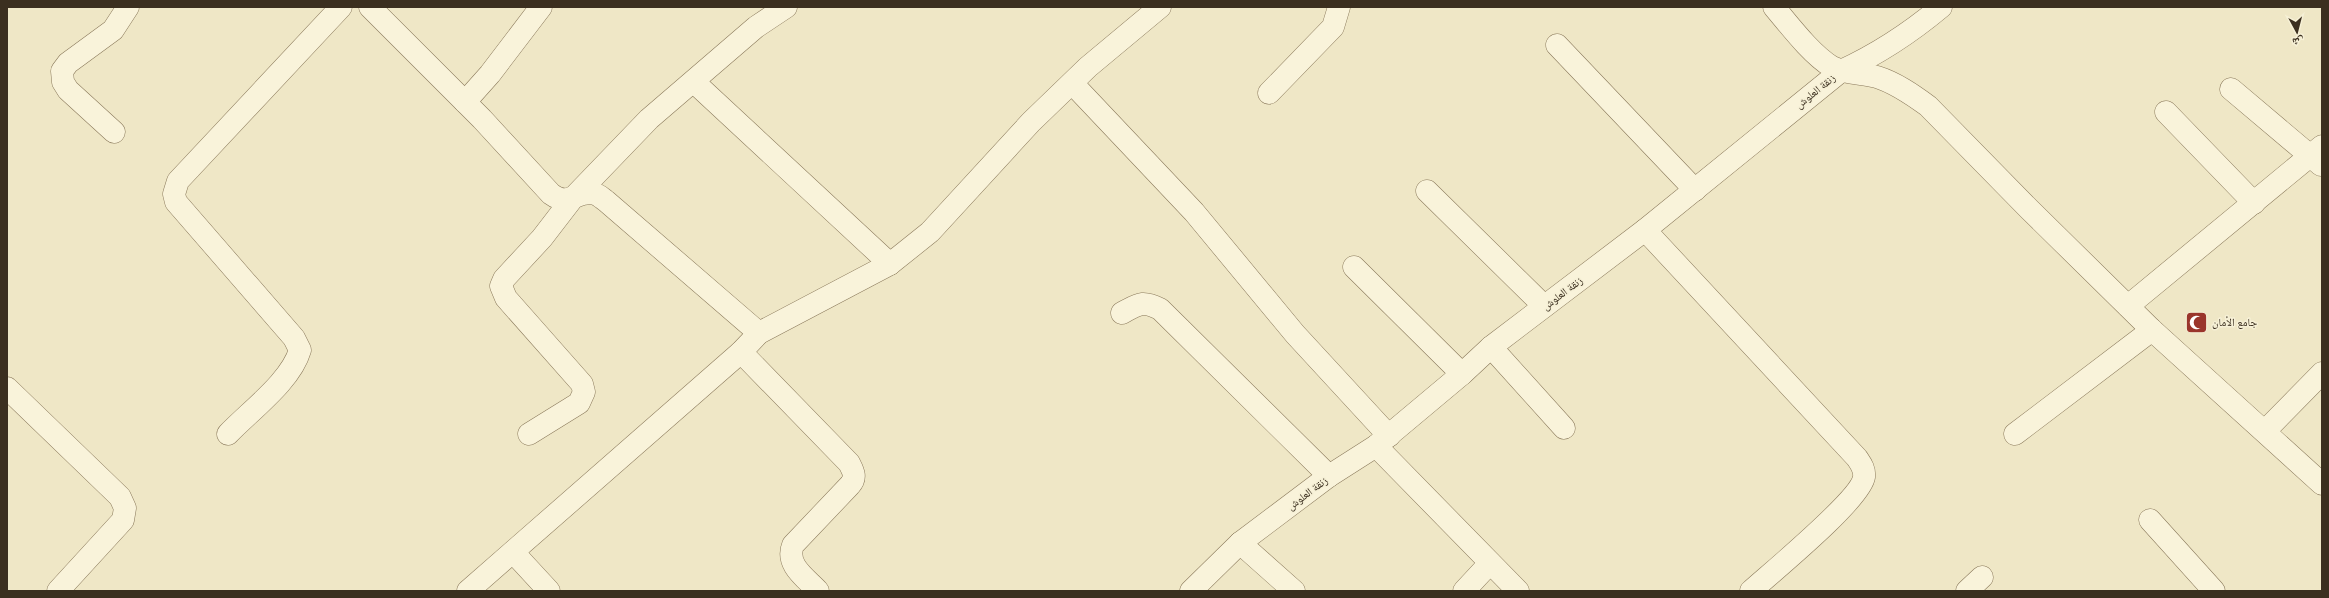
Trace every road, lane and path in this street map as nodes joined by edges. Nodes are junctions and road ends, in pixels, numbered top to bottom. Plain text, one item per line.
1 (128, 7) edge
2 (341, 7) edge
3 (370, 7) edge
4 (541, 7) edge
5 (786, 7) edge
6 (1160, 7) edge
7 (1339, 7) edge
8 (1774, 7) edge
9 (1941, 7) edge
10 (1557, 45) dead end
11 (1841, 71) junction
12 (694, 82) junction
13 (1072, 83) junction
14 (2231, 89) dead end
15 (1269, 93) dead end
16 (465, 102) junction
17 (2166, 112) dead end
18 (114, 132) dead end
19 (2318, 156) edge
20 (1695, 190) junction
21 (1427, 191) dead end
22 (572, 198) junction
23 (2254, 203) junction
24 (1645, 230) junction
25 (890, 264) junction
26 (1354, 267) dead end
27 (1544, 306) junction
28 (2128, 306) junction
29 (1122, 313) dead end
30 (2152, 330) junction
31 (759, 334) junction
32 (1491, 347) junction
33 (741, 352) junction
34 (2322, 373) edge
35 (1462, 374) junction
36 (7, 388) edge
37 (1564, 428) dead end
38 (2265, 431) junction
39 (228, 434) dead end
40 (529, 434) dead end
41 (2015, 434) dead end
42 (1382, 441) junction
43 (1329, 476) junction
44 (2322, 484) edge
45 (2150, 520) dead end
46 (1240, 543) junction
47 (513, 552) junction
48 (1490, 563) junction
49 (58, 591) edge
50 (468, 591) edge
51 (549, 591) edge
52 (818, 591) edge
53 (1191, 591) edge
54 (1294, 591) edge
55 (1464, 591) edge
56 (1518, 591) edge
57 (1751, 591) edge
58 (2214, 591) edge

1 - 18 street
2 - 39 street
3 - 16 street
4 - 16 street
5 - 12 street
6 - 13 street
7 - 15 street
8 - 11 street
9 - 11 street, زنقة العلوش
10 - 20 street
11 - 20 street, زنقة العلوش
11 - 28 street
12 - 22 street
12 - 25 street
13 - 25 street
13 - 42 street
14 - 19 street
16 - 22 street
17 - 23 street
19 - 23 street
20 - 24 street, زنقة العلوش
21 - 27 street
22 - 31 street
22 - 40 street
23 - 28 street
24 - 27 street, زنقة العلوش
24 - 57 street
25 - 31 street
26 - 35 street
27 - 32 street, زنقة العلوش
28 - 30 street
29 - 43 street
30 - 38 street
30 - 41 street
31 - 33 street
32 - 35 street, زنقة العلوش
32 - 37 street
33 - 47 street
33 - 52 street
34 - 38 street
35 - 42 street, زنقة العلوش
36 - 49 street
38 - 44 street
42 - 43 street, زنقة العلوش
42 - 48 street
43 - 46 street, زنقة العلوش
45 - 58 street
46 - 53 street, زنقة العلوش
46 - 54 street
47 - 50 street
47 - 51 street
48 - 55 street
48 - 56 street

